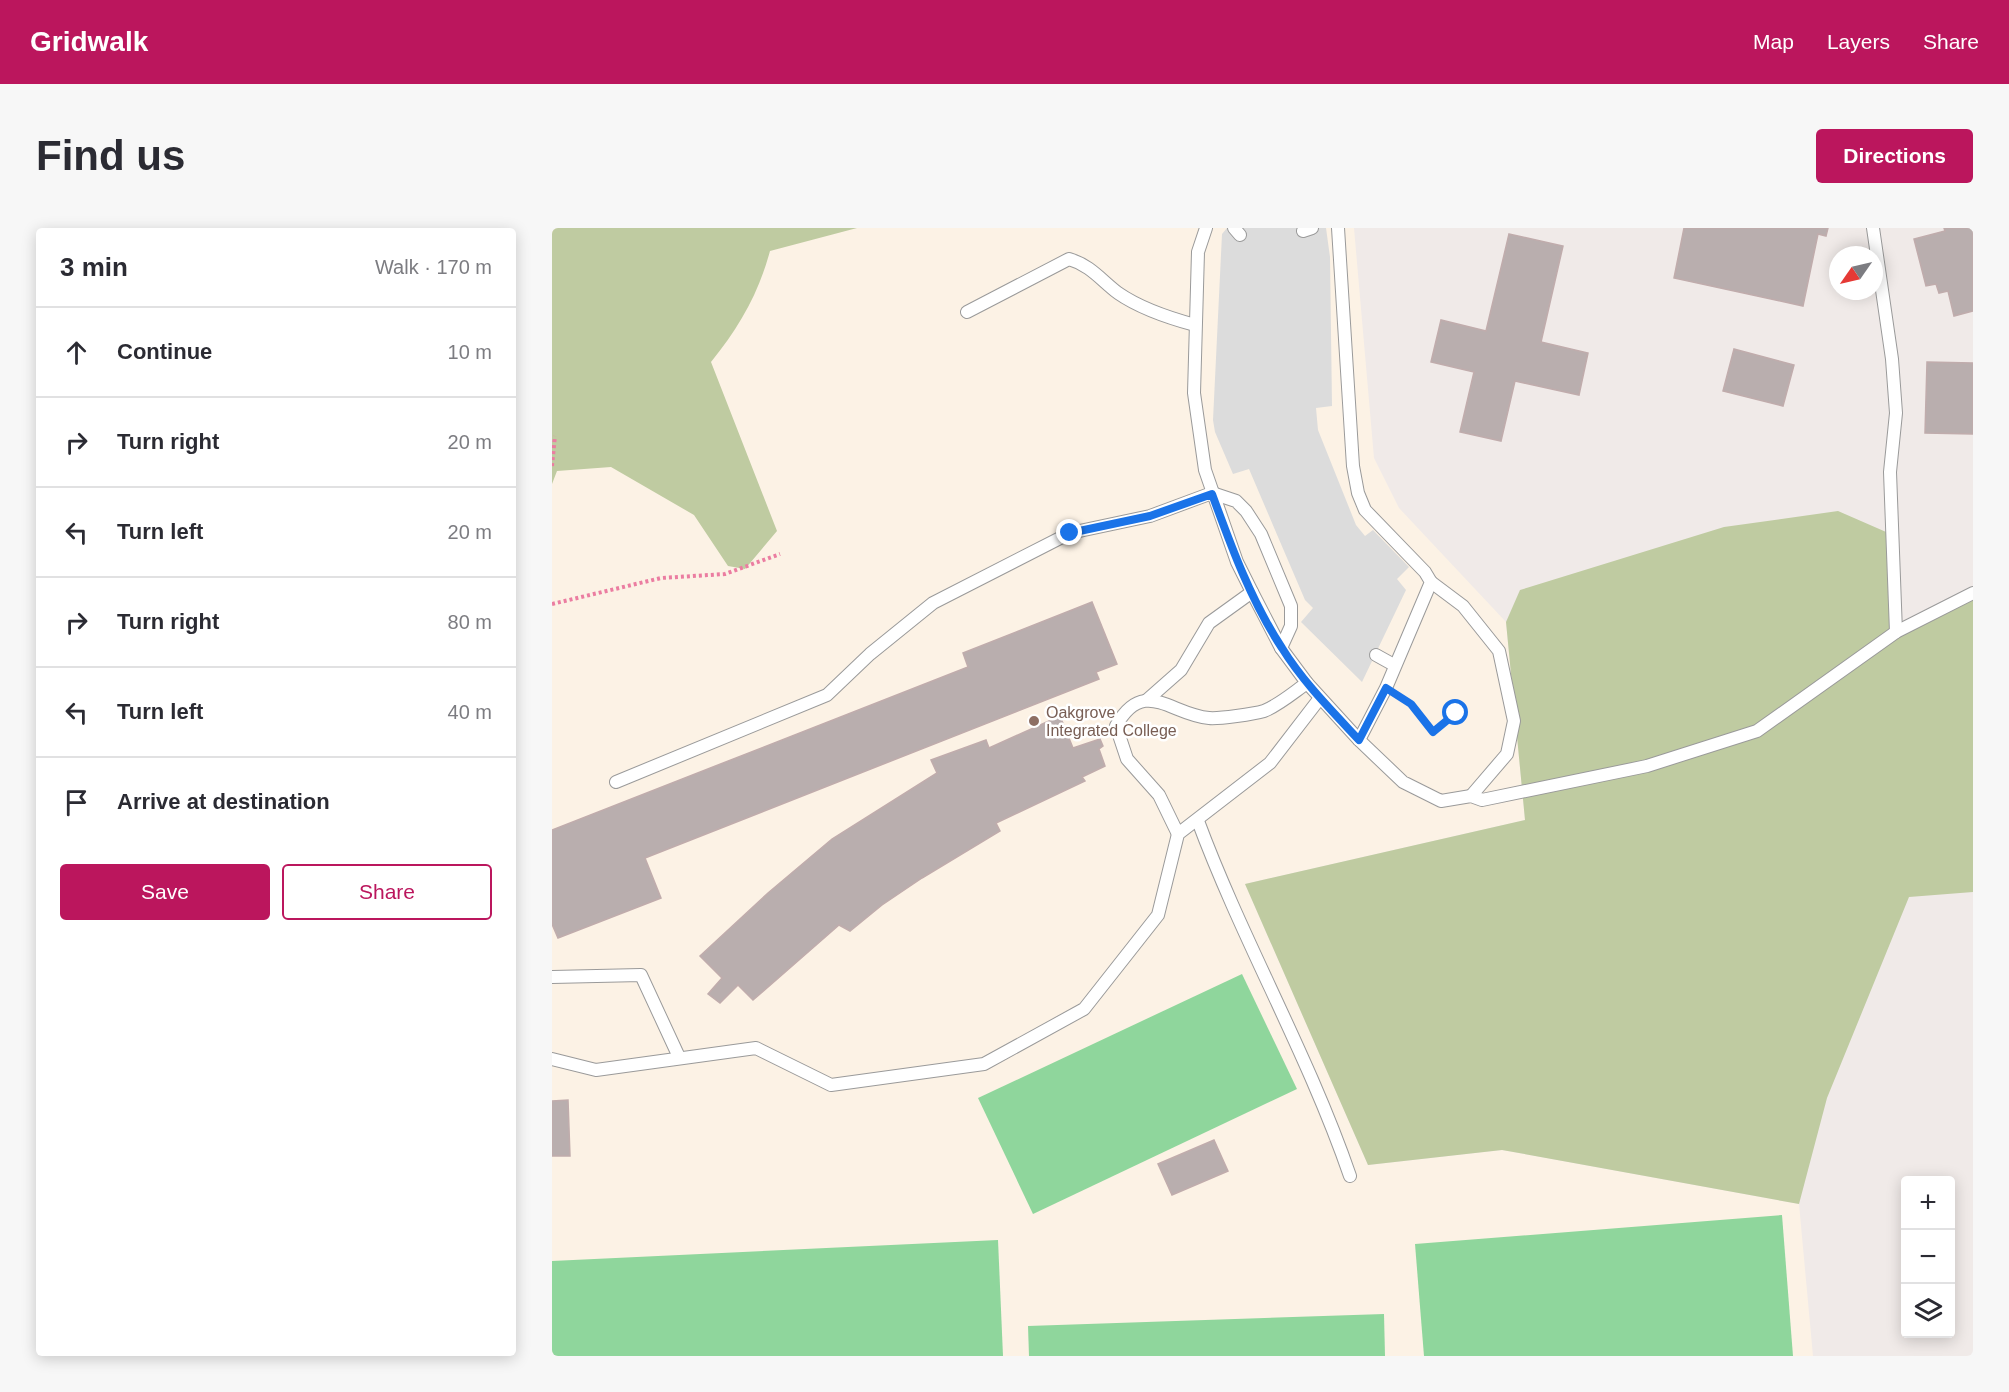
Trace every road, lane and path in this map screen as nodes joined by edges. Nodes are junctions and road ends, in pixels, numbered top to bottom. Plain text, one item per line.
1 (1206, 228) edge
2 (1338, 228) edge
3 (1873, 228) edge
4 (967, 312) dead end
5 (1195, 325) junction
6 (555, 436) dead end
7 (552, 465) edge
8 (1212, 494) junction
9 (780, 554) dead end
10 (1431, 582) junction
11 (1252, 592) junction
12 (1973, 593) edge
13 (552, 604) edge
14 (1896, 632) junction
15 (1281, 648) junction
16 (1376, 655) dead end
17 (1394, 665) junction
18 (1307, 683) junction
19 (1386, 688) junction
20 (1320, 698) junction
21 (1147, 700) junction
22 (1456, 713) dead end
23 (1359, 740) junction
24 (616, 782) dead end
25 (1471, 795) junction
26 (1198, 821) junction
27 (1178, 834) junction
28 (552, 977) edge
29 (679, 1057) junction
30 (552, 1059) edge
31 (1350, 1176) dead end

1 - 5 lane
2 - 10 lane
3 - 14 lane
4 - 5 lane
5 - 8 lane
6 - 7 path
8 - 11 lane
8 - 15 lane
8 - 24 lane
9 - 13 path
10 - 17 lane
10 - 25 lane
11 - 15 lane
11 - 21 lane
12 - 14 lane
14 - 25 lane
15 - 18 lane
16 - 17 lane
17 - 19 lane
18 - 20 lane
18 - 21 lane
19 - 22 path
19 - 23 lane
20 - 23 lane
20 - 26 lane
21 - 27 lane
23 - 25 lane
26 - 27 lane
26 - 31 lane
27 - 29 lane
28 - 29 lane
29 - 30 lane

